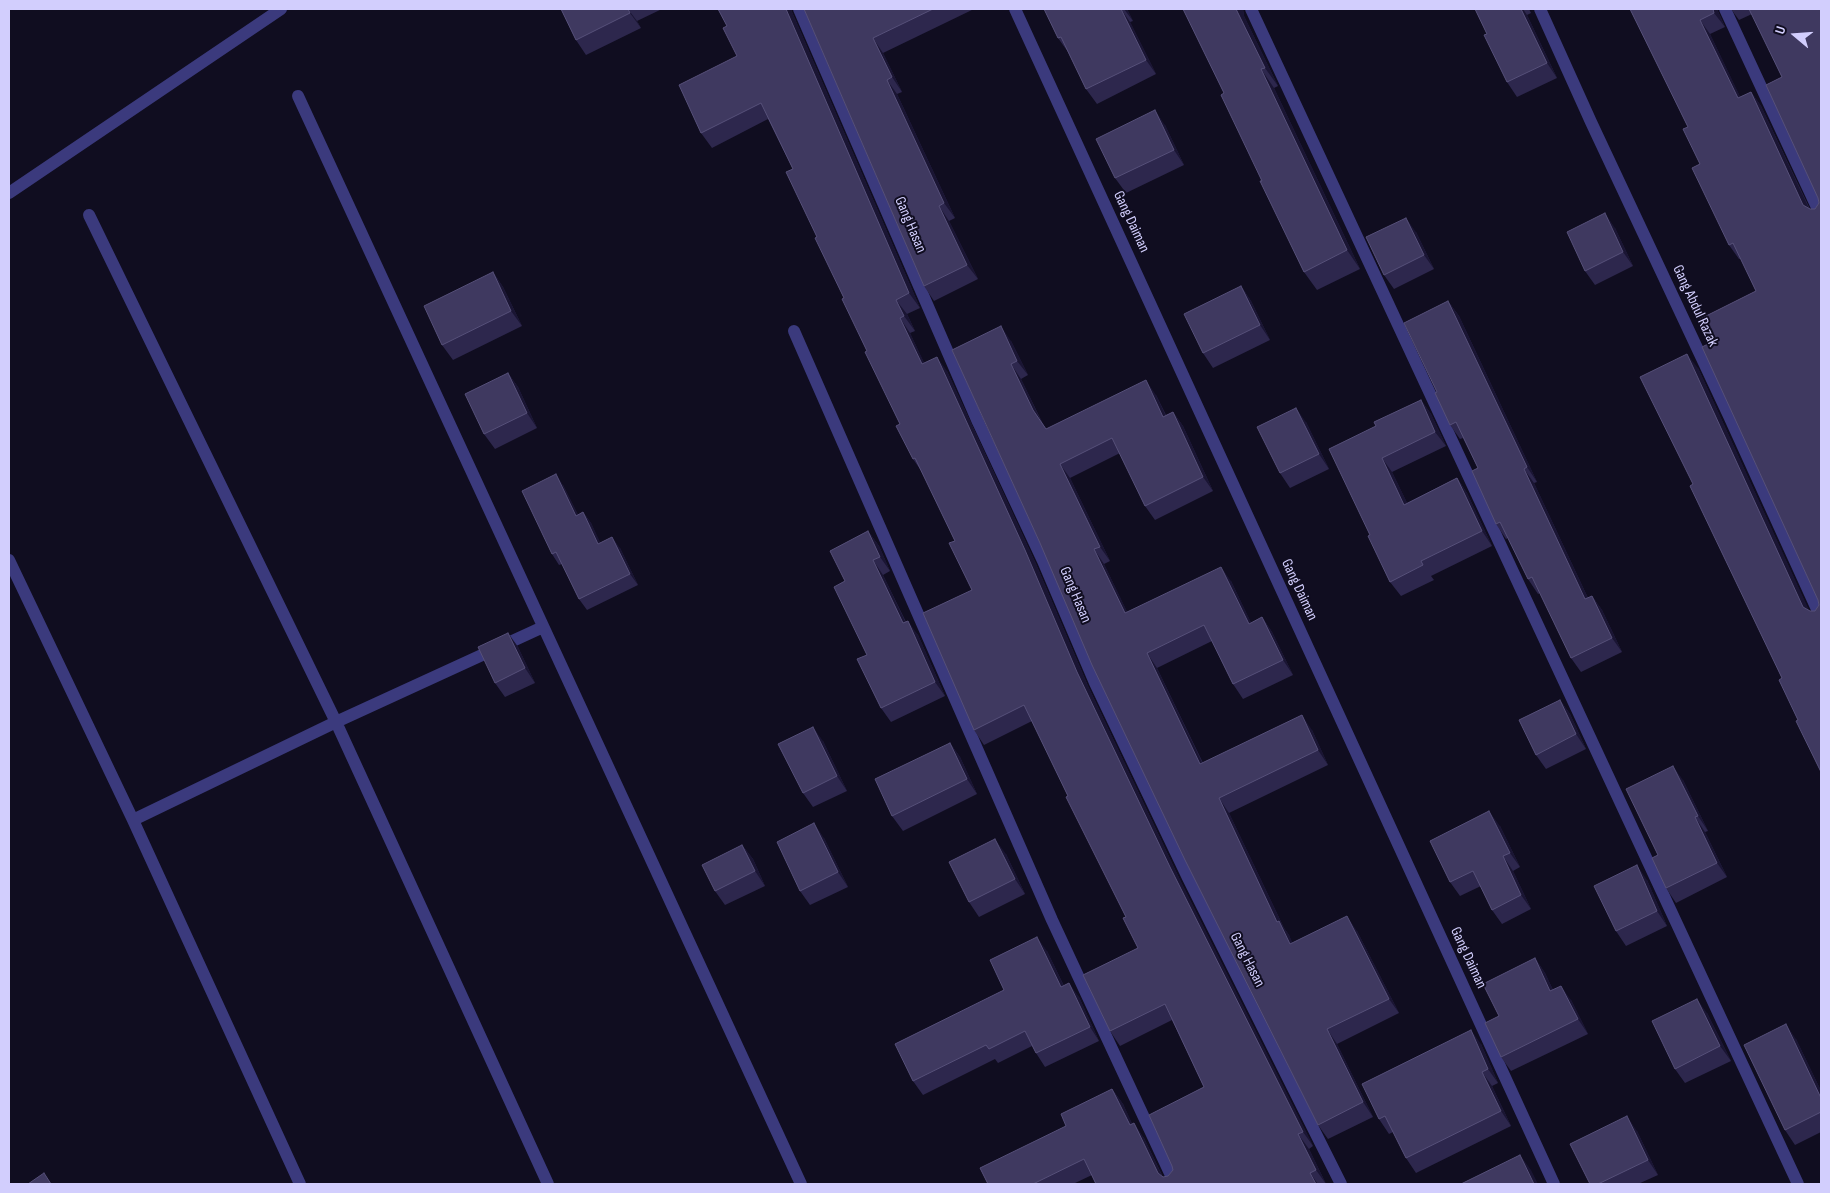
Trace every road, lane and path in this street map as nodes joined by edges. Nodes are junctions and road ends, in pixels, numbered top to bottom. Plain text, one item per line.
1 (281, 9) edge
2 (799, 9) edge
3 (1015, 9) edge
4 (1251, 9) edge
5 (1540, 9) edge
6 (1725, 9) edge
7 (298, 96) dead end
8 (9, 193) edge
9 (89, 215) dead end
10 (1821, 216) edge
11 (794, 331) dead end
12 (9, 560) edge
13 (1821, 618) edge
14 (543, 627) junction
15 (336, 722) junction
16 (133, 820) junction
17 (300, 1184) edge
18 (548, 1184) edge
19 (801, 1184) edge
20 (1175, 1184) edge
21 (1341, 1184) edge
22 (1554, 1184) edge
23 (1798, 1184) edge

1 - 8 street
2 - 21 street, Gang Hasan
3 - 22 street, Gang Daiman
4 - 23 street
5 - 13 street, Gang Abdul Razak
6 - 10 street
7 - 14 street
9 - 15 street
11 - 20 street
12 - 16 street
14 - 15 street
14 - 19 street
15 - 16 street
15 - 18 street
16 - 17 street

